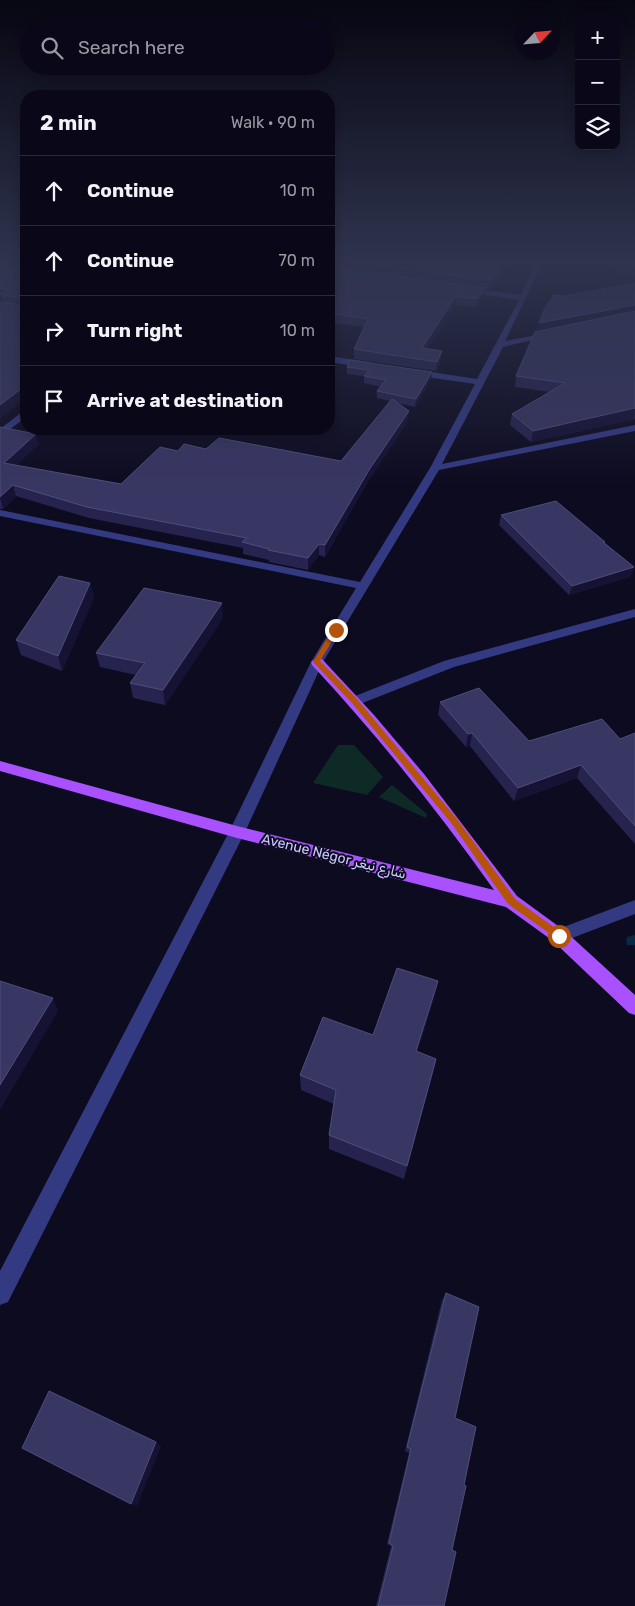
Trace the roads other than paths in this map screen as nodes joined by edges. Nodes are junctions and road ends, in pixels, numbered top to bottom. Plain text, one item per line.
1 (503, 335) edge
2 (546, 335) edge
3 (498, 344) junction
4 (335, 360) edge
5 (376, 366) edge
6 (404, 371) edge
7 (478, 382) junction
8 (20, 417) edge
9 (635, 428) edge
10 (0, 434) edge
11 (434, 468) junction
12 (0, 513) edge
13 (364, 586) junction
14 (635, 613) edge
15 (317, 662) junction
16 (355, 701) junction
17 (0, 766) edge
18 (237, 832) junction
19 (511, 901) junction
20 (635, 907) edge
21 (559, 936) junction
22 (635, 1007) edge
23 (0, 1293) edge

1 - 3 street
2 - 3 street
3 - 7 street
4 - 5 street
6 - 7 street
7 - 11 street
8 - 10 street
9 - 11 street
11 - 13 street
12 - 13 street
13 - 15 street
14 - 16 street
15 - 16 main road
15 - 18 street
16 - 19 main road
17 - 18 main road, Avenue Négor شارع نيغر
18 - 19 main road, Avenue Négor شارع نيغر
18 - 23 street
19 - 21 main road, Avenue Négor شارع نيغر
20 - 21 street
21 - 22 main road, Avenue Négor شارع نيغر

